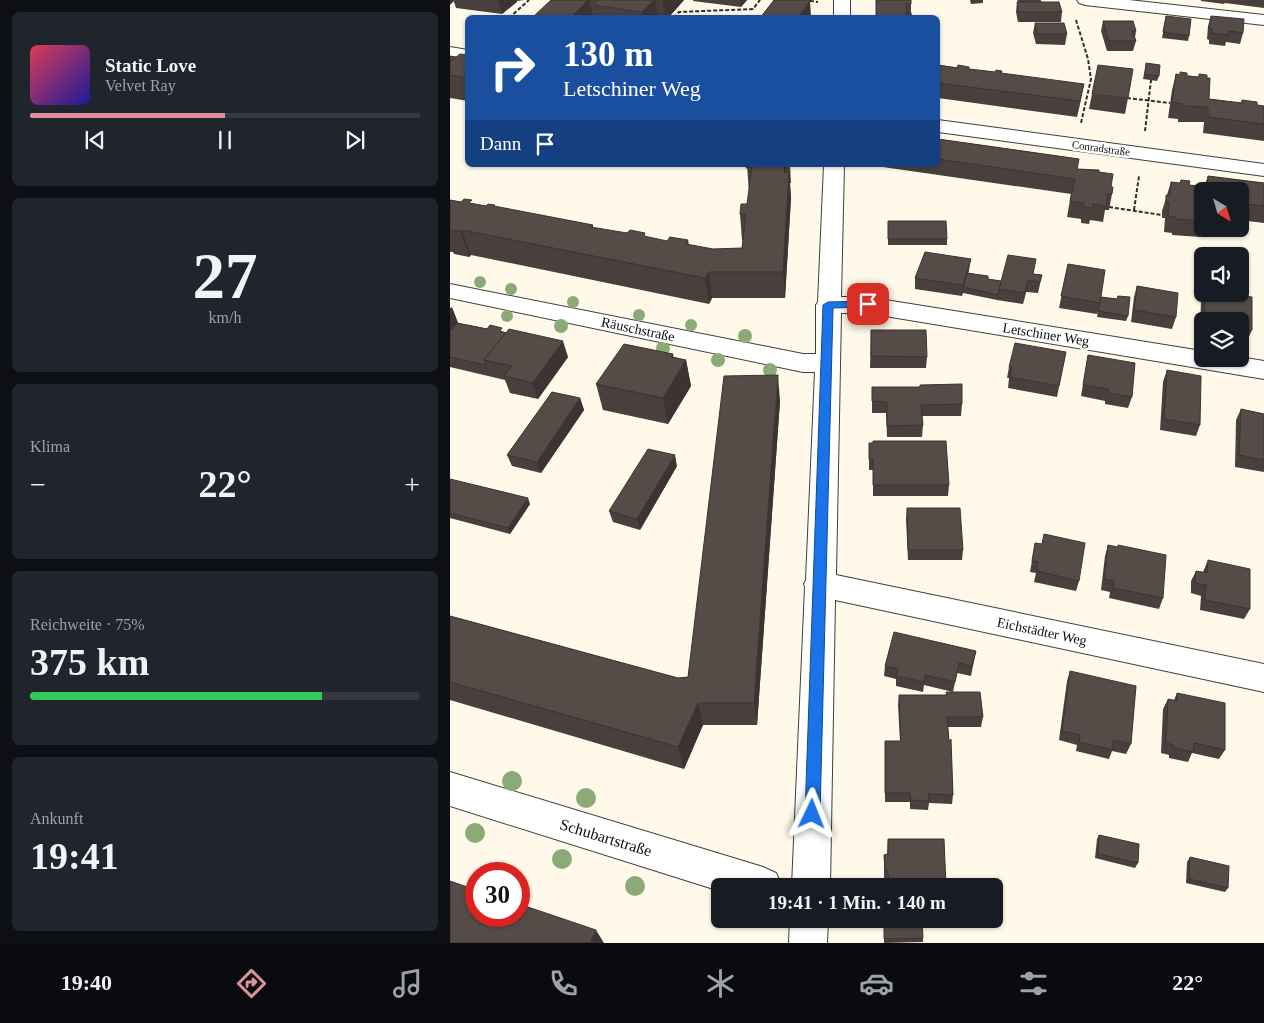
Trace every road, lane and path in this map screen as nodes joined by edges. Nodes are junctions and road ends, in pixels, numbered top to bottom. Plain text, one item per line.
1 (530, 0) edge
2 (760, 0) edge
3 (804, 0) edge
4 (842, 0) edge
5 (825, 3) dead end
6 (1080, 6) edge
7 (512, 15) edge
8 (676, 15) edge
9 (842, 15) edge
10 (1264, 20) edge
11 (450, 52) edge
12 (465, 54) edge
13 (1151, 80) edge
14 (1127, 98) edge
15 (1149, 101) junction
16 (1170, 104) dead end
17 (940, 126) edge
18 (1079, 131) dead end
19 (1144, 139) dead end
20 (834, 167) edge
21 (1141, 168) dead end
22 (1264, 170) edge
23 (1110, 207) edge
24 (1134, 210) junction
25 (1162, 215) dead end
26 (450, 291) edge
27 (828, 305) junction
28 (827, 363) junction
29 (1264, 370) edge
30 (819, 584) junction
31 (1264, 678) edge
32 (450, 789) edge
33 (736, 878) edge
34 (811, 878) edge
35 (809, 928) edge
36 (808, 943) edge

1 - 7 path
2 - 8 path
3 - 5 path
4 - 9 street
6 - 10 street
6 - 18 path
11 - 12 street
13 - 15 path
14 - 15 path
15 - 16 path
15 - 19 path
17 - 22 street, Conradstraße
20 - 27 street
21 - 24 path
23 - 24 path
24 - 25 path
26 - 28 street, Räuschstraße
27 - 28 street
27 - 29 street, Letschiner Weg
28 - 30 street
30 - 31 street, Eichstädter Weg
30 - 34 street
32 - 33 street, Schubartstraße
35 - 36 street

